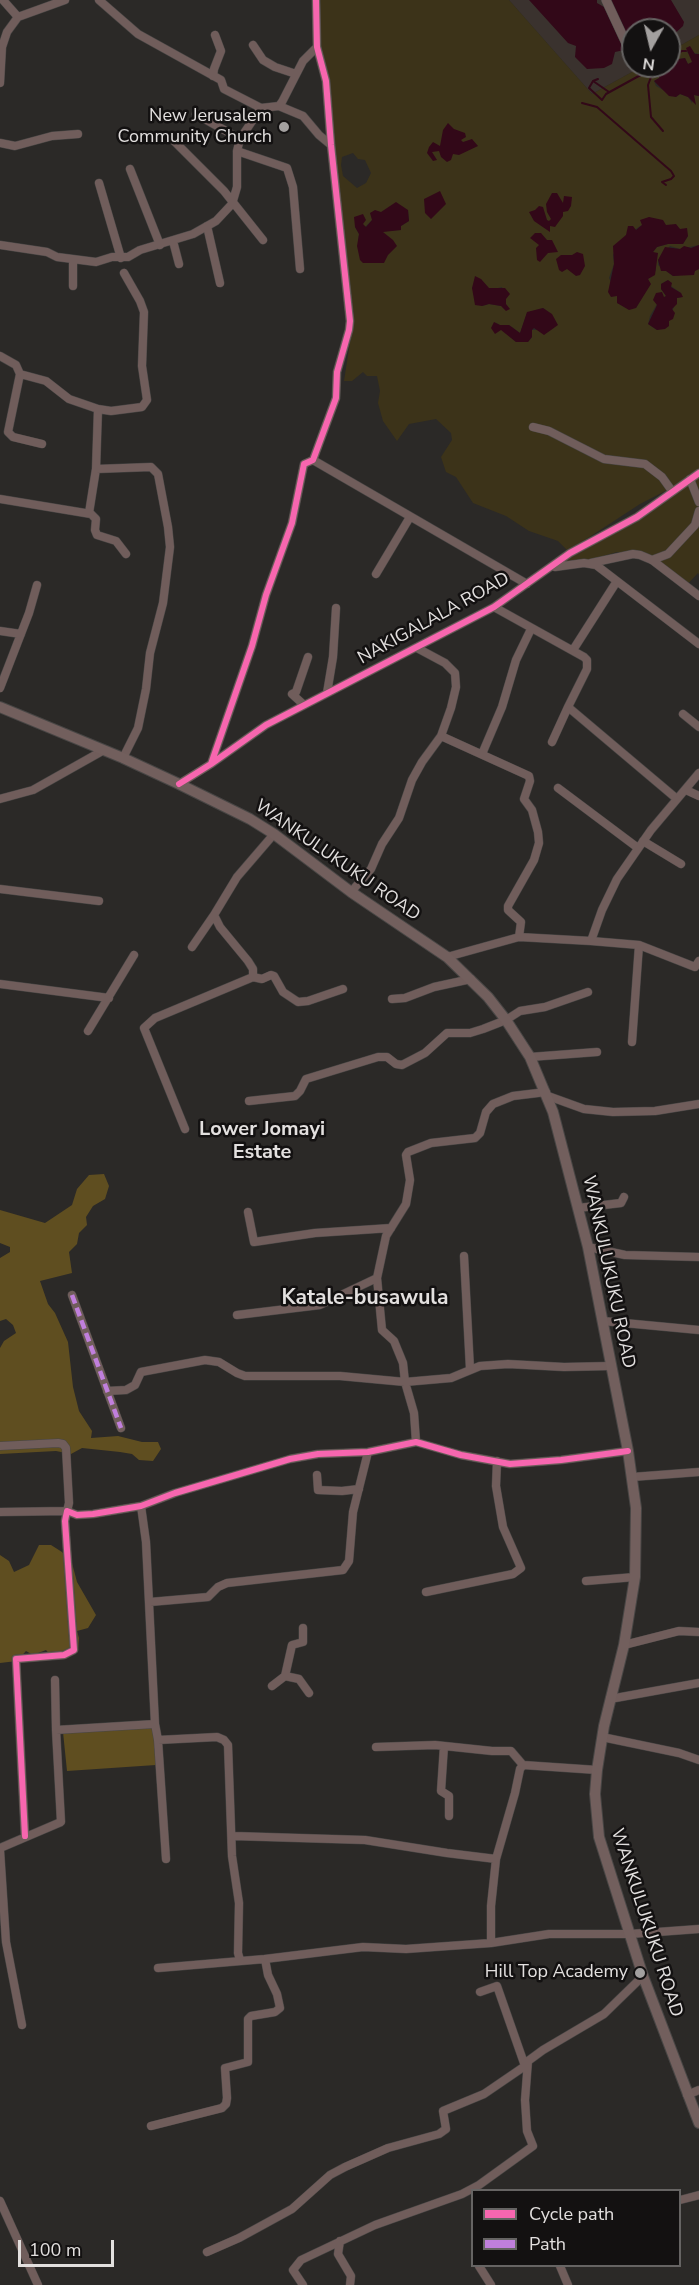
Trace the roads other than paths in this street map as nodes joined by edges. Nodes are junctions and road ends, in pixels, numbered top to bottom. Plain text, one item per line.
1 (3, 0) edge
2 (65, 0) edge
3 (99, 0) edge
4 (316, 0) edge
5 (606, 0) edge
6 (18, 17) junction
7 (621, 32) edge
8 (215, 35) dead end
9 (254, 45) dead end
10 (317, 47) junction
11 (296, 74) junction
12 (213, 76) junction
13 (0, 83) edge
14 (279, 106) junction
15 (261, 108) junction
16 (196, 114) dead end
17 (78, 134) dead end
18 (240, 139) junction
19 (174, 141) dead end
20 (0, 143) edge
21 (331, 145) junction
22 (237, 151) junction
23 (130, 169) dead end
24 (99, 183) dead end
25 (232, 204) junction
26 (207, 226) junction
27 (173, 240) junction
28 (262, 240) dead end
29 (0, 245) edge
30 (160, 245) junction
31 (121, 258) junction
32 (73, 260) junction
33 (179, 264) dead end
34 (300, 269) dead end
35 (124, 273) dead end
36 (220, 283) dead end
37 (73, 286) dead end
38 (0, 356) edge
39 (20, 374) junction
40 (98, 409) junction
41 (533, 427) dead end
42 (42, 444) dead end
43 (313, 460) junction
44 (96, 469) junction
45 (699, 473) edge
46 (690, 479) junction
47 (672, 491) junction
48 (0, 499) edge
49 (699, 502) edge
50 (699, 511) edge
51 (90, 513) junction
52 (410, 517) junction
53 (126, 554) dead end
54 (652, 560) junction
55 (591, 563) junction
56 (554, 567) junction
57 (376, 574) dead end
58 (617, 581) junction
59 (527, 584) junction
60 (37, 585) dead end
61 (699, 597) edge
62 (495, 607) junction
63 (336, 608) dead end
64 (531, 628) junction
65 (0, 631) edge
66 (21, 634) junction
67 (699, 644) edge
68 (417, 648) junction
69 (573, 650) junction
70 (308, 657) dead end
71 (0, 688) edge
72 (327, 693) junction
73 (304, 705) junction
74 (0, 707) edge
75 (568, 707) junction
76 (683, 714) dead end
77 (699, 727) edge
78 (441, 736) junction
79 (552, 742) dead end
80 (104, 750) junction
81 (482, 754) junction
82 (123, 758) junction
83 (211, 764) junction
84 (699, 773) edge
85 (179, 784) junction
86 (558, 788) dead end
87 (686, 790) junction
88 (699, 796) edge
89 (0, 799) edge
90 (677, 799) junction
91 (274, 834) junction
92 (641, 844) junction
93 (681, 864) dead end
94 (0, 889) edge
95 (351, 892) junction
96 (99, 901) dead end
97 (214, 915) junction
98 (519, 937) junction
99 (591, 941) junction
100 (639, 945) junction
101 (192, 947) dead end
102 (134, 954) dead end
103 (447, 957) junction
104 (698, 966) edge
105 (253, 977) junction
106 (471, 979) junction
107 (0, 984) edge
108 (343, 989) dead end
109 (588, 992) dead end
110 (109, 998) junction
111 (392, 999) dead end
112 (506, 1020) junction
113 (88, 1031) dead end
114 (632, 1042) dead end
115 (597, 1052) dead end
116 (530, 1057) junction
117 (547, 1094) junction
118 (249, 1101) dead end
119 (699, 1104) edge
120 (185, 1129) dead end
121 (624, 1197) dead end
122 (578, 1208) junction
123 (248, 1212) dead end
124 (391, 1228) junction
125 (588, 1247) junction
126 (464, 1256) dead end
127 (699, 1257) edge
128 (377, 1278) junction
129 (72, 1295) dead end
130 (237, 1315) dead end
131 (603, 1321) junction
132 (699, 1330) edge
133 (611, 1366) junction
134 (470, 1369) junction
135 (405, 1382) junction
136 (107, 1391) junction
137 (121, 1428) dead end
138 (416, 1442) junction
139 (0, 1446) edge
140 (628, 1450) junction
141 (368, 1452) junction
142 (498, 1461) junction
143 (699, 1472) edge
144 (317, 1475) dead end
145 (632, 1477) junction
146 (359, 1489) junction
147 (141, 1506) junction
148 (67, 1511) junction
149 (0, 1512) edge
150 (635, 1577) junction
151 (586, 1581) dead end
152 (426, 1592) dead end
153 (150, 1602) junction
154 (303, 1628) dead end
155 (699, 1632) edge
156 (624, 1645) junction
157 (285, 1676) junction
158 (55, 1680) dead end
159 (699, 1683) edge
160 (272, 1686) dead end
161 (309, 1693) dead end
162 (610, 1699) junction
163 (155, 1724) junction
164 (56, 1730) junction
165 (602, 1737) junction
166 (158, 1740) junction
167 (444, 1746) junction
168 (376, 1747) dead end
169 (699, 1760) edge
170 (523, 1765) junction
171 (597, 1770) junction
172 (449, 1816) dead end
173 (25, 1836) junction
174 (233, 1836) junction
175 (0, 1849) edge
176 (166, 1859) dead end
177 (496, 1859) junction
178 (699, 1929) edge
179 (630, 1934) junction
180 (491, 1943) junction
181 (265, 1959) junction
182 (240, 1960) junction
183 (158, 1968) dead end
184 (643, 1976) junction
185 (480, 1992) dead end
186 (22, 2025) dead end
187 (526, 2064) junction
188 (699, 2090) edge
189 (687, 2095) junction
190 (699, 2123) edge
191 (151, 2126) dead end
192 (479, 2188) edge
193 (471, 2191) edge
194 (699, 2195) edge
195 (681, 2200) edge
196 (0, 2201) edge
197 (340, 2241) junction
198 (207, 2252) dead end
199 (480, 2267) edge
200 (561, 2267) edge
201 (351, 2281) edge
202 (38, 2285) edge
203 (303, 2285) edge
204 (358, 2285) edge
205 (491, 2285) edge
206 (568, 2285) edge

1 - 6 street
2 - 6 street
3 - 12 street
4 - 10 street
5 - 7 street
6 - 13 street
8 - 12 street
9 - 11 street
10 - 11 street
10 - 21 street
11 - 14 street
12 - 15 street
14 - 15 street
14 - 21 street
15 - 18 street
16 - 18 street
17 - 20 street
18 - 22 street
19 - 25 street
21 - 43 street
22 - 25 street
22 - 34 street
23 - 30 street
24 - 31 street
25 - 26 street
25 - 28 street
26 - 27 street
26 - 36 street
27 - 30 street
27 - 33 street
29 - 32 street
30 - 31 street
31 - 32 street
32 - 37 street
35 - 40 street
38 - 39 street
39 - 40 street
39 - 42 street
40 - 44 street
41 - 47 street
43 - 52 street
43 - 83 street
44 - 51 street
44 - 82 street
45 - 46 street, NAKIGALALA ROAD
46 - 47 street, NAKIGALALA ROAD
46 - 49 street
47 - 56 street, NAKIGALALA ROAD
48 - 51 street
50 - 54 street
51 - 53 street
52 - 57 street
52 - 59 street
54 - 55 street
54 - 61 street
55 - 56 street
55 - 58 street
56 - 59 street, NAKIGALALA ROAD
58 - 67 street
58 - 69 street
59 - 62 street, NAKIGALALA ROAD
60 - 66 street
62 - 64 street
62 - 68 street, NAKIGALALA ROAD
63 - 72 street
64 - 69 street
64 - 81 street
65 - 66 street
66 - 71 street
68 - 72 street, NAKIGALALA ROAD
68 - 78 street
69 - 75 street
70 - 73 street
72 - 73 street, NAKIGALALA ROAD
73 - 83 street, NAKIGALALA ROAD
74 - 80 main road, WANKULUKUKU ROAD
75 - 79 street
75 - 90 street
76 - 77 street
78 - 81 street
78 - 95 street
80 - 82 main road, WANKULUKUKU ROAD
80 - 89 street
81 - 98 street
82 - 85 main road, WANKULUKUKU ROAD
83 - 85 street, NAKIGALALA ROAD
84 - 87 street
85 - 91 main road, WANKULUKUKU ROAD
86 - 92 street
87 - 88 street
87 - 90 street
90 - 92 street
91 - 95 main road, WANKULUKUKU ROAD
91 - 97 street
92 - 93 street
92 - 99 street
94 - 96 street
95 - 103 main road, WANKULUKUKU ROAD
97 - 101 street
97 - 105 street
98 - 99 street
98 - 103 street
99 - 100 street
100 - 104 street
100 - 114 street
102 - 110 street
103 - 106 main road, WANKULUKUKU ROAD
105 - 108 street
105 - 120 street
106 - 111 street
106 - 112 main road, WANKULUKUKU ROAD
107 - 110 street
109 - 112 street
110 - 113 street
112 - 116 main road, WANKULUKUKU ROAD
112 - 118 street
115 - 116 street
116 - 117 main road, WANKULUKUKU ROAD
117 - 119 street
117 - 122 main road, WANKULUKUKU ROAD
117 - 124 street
121 - 122 street
122 - 125 main road, WANKULUKUKU ROAD
123 - 124 street
124 - 128 street
125 - 127 street
125 - 131 main road, WANKULUKUKU ROAD
126 - 134 street
128 - 130 street
128 - 135 street
129 - 136 street
131 - 132 street
131 - 133 main road, WANKULUKUKU ROAD
133 - 134 street
133 - 140 main road, WANKULUKUKU ROAD
134 - 135 street
135 - 136 street
135 - 138 street
136 - 137 street
138 - 141 street
138 - 142 street
139 - 148 street
140 - 142 street
140 - 145 main road, WANKULUKUKU ROAD
141 - 146 street
141 - 147 street
142 - 152 street
143 - 145 street
144 - 146 street
145 - 150 main road, WANKULUKUKU ROAD
146 - 153 street
147 - 148 street
147 - 153 street
148 - 149 street
148 - 173 street
150 - 151 street
150 - 156 main road, WANKULUKUKU ROAD
153 - 163 street
154 - 157 street
155 - 156 street
156 - 162 main road, WANKULUKUKU ROAD
157 - 160 street
157 - 161 street
158 - 164 street
159 - 162 street
162 - 165 main road, WANKULUKUKU ROAD
163 - 164 street
163 - 166 street
164 - 173 street
165 - 169 street
165 - 171 main road, WANKULUKUKU ROAD
166 - 174 street
166 - 176 street
167 - 168 street
167 - 170 street
167 - 172 street
170 - 171 street
170 - 177 street
171 - 179 main road, WANKULUKUKU ROAD
173 - 175 street
174 - 177 street
174 - 182 street
175 - 186 street
177 - 180 street
178 - 179 street
179 - 180 street
179 - 184 main road, WANKULUKUKU ROAD
180 - 181 street
181 - 182 street
181 - 191 street
182 - 183 street
184 - 187 street
184 - 189 main road, WANKULUKUKU ROAD
185 - 187 street
187 - 192 street
187 - 198 street
188 - 189 street
189 - 190 main road, WANKULUKUKU ROAD
193 - 197 street
194 - 195 street
196 - 202 street
197 - 201 street
197 - 203 street
199 - 205 street
200 - 206 street
201 - 204 street

